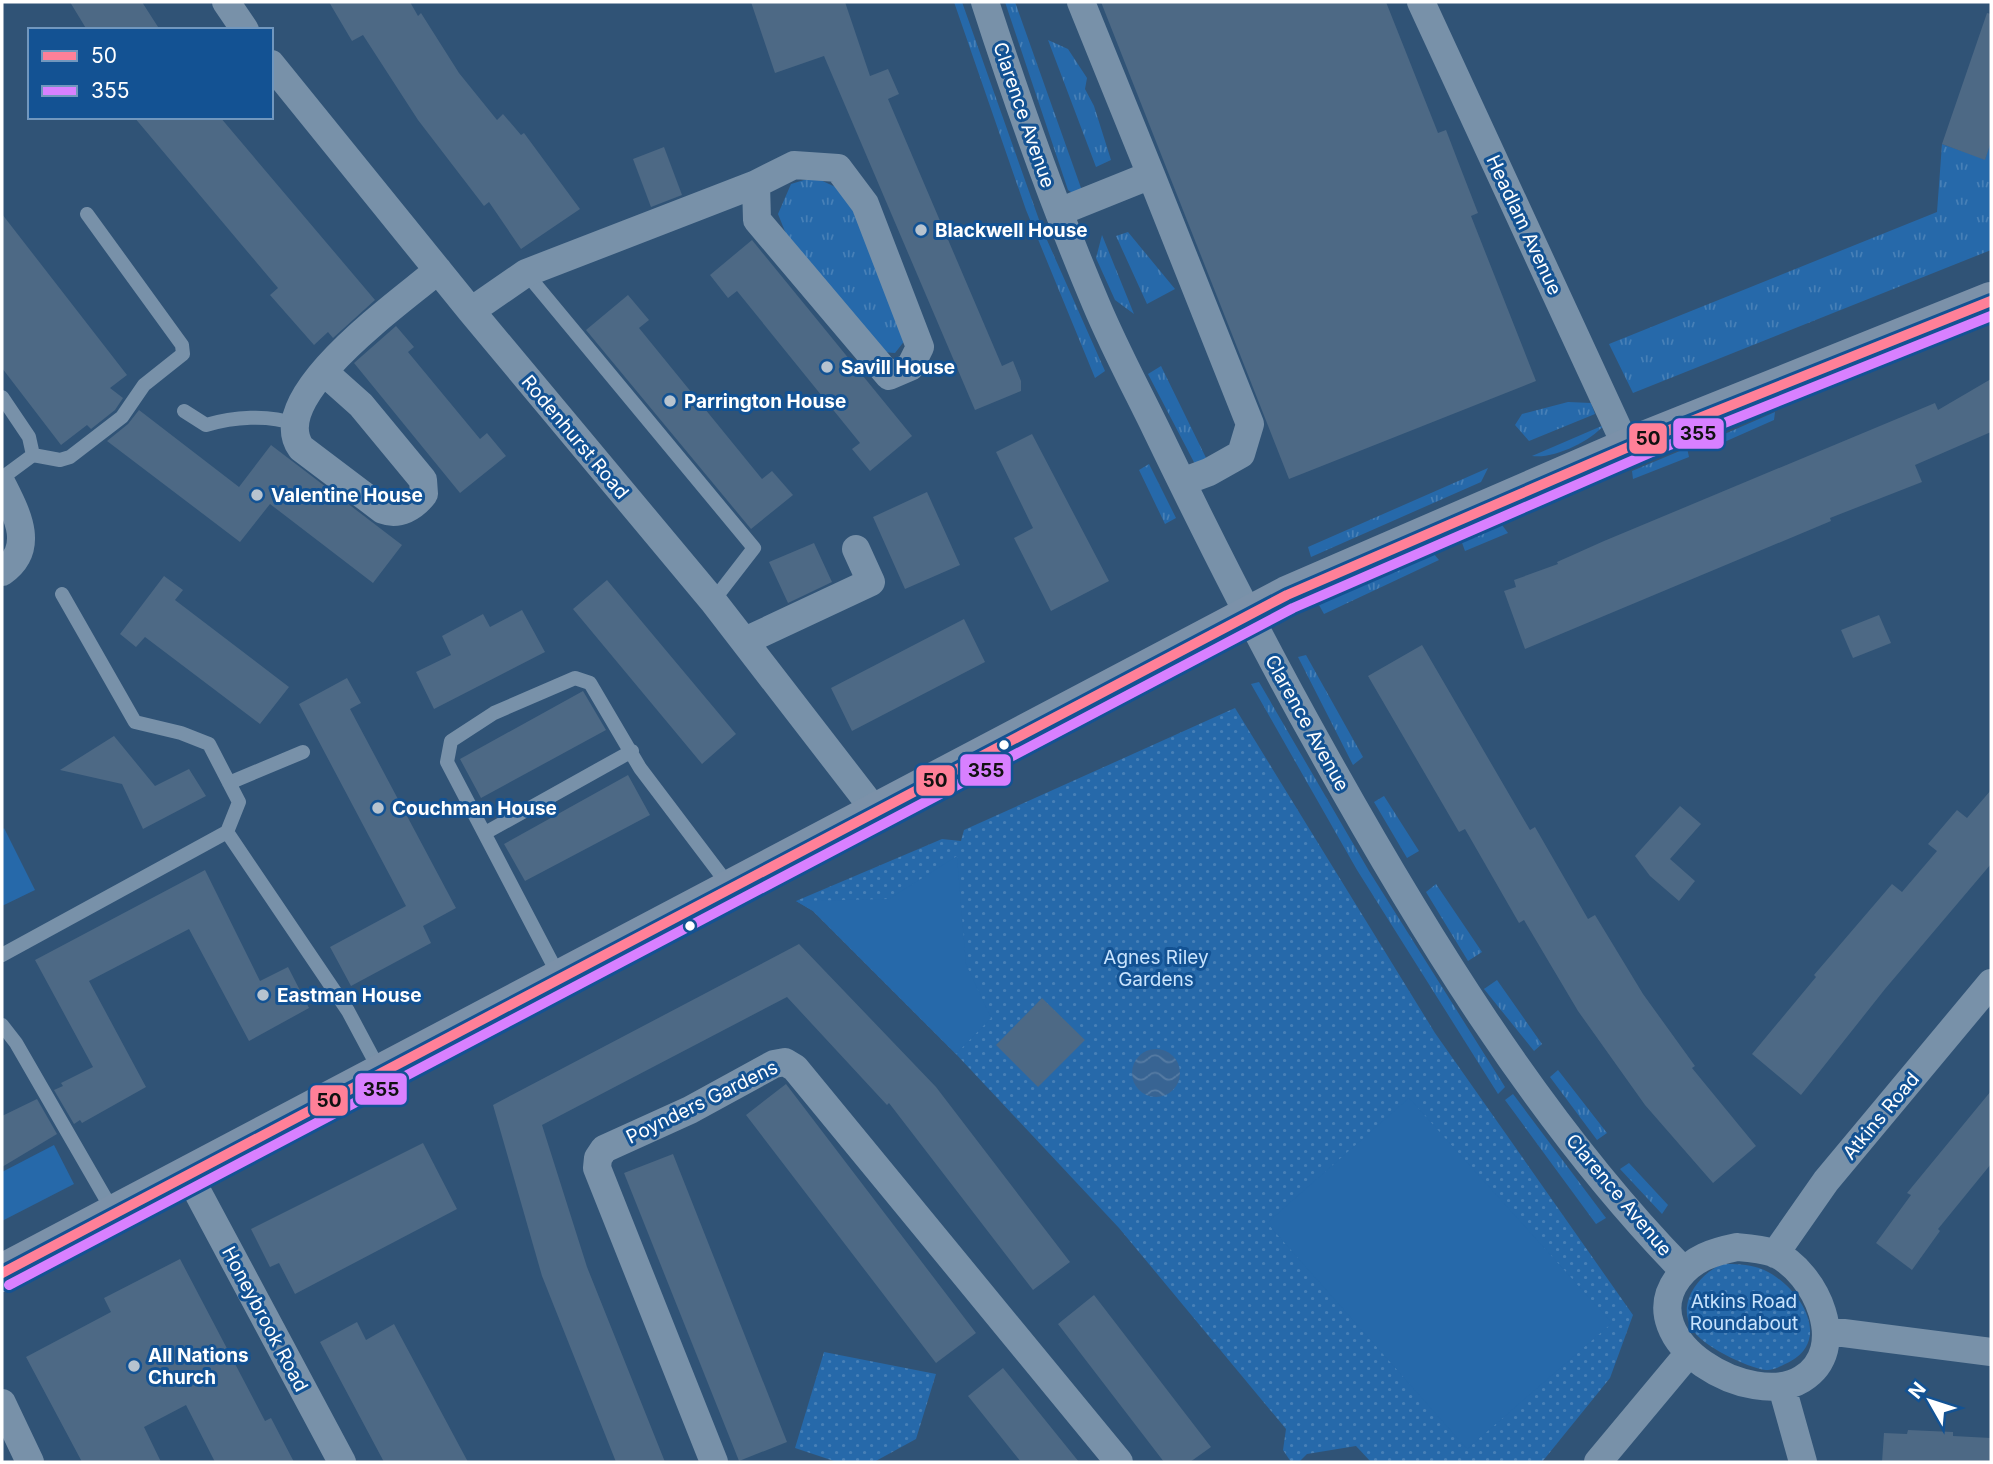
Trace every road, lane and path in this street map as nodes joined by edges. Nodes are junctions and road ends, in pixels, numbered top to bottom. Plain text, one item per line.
1 (226, 2) edge
2 (985, 2) edge
3 (1081, 2) edge
4 (1421, 2) edge
5 (244, 28) edge
6 (273, 66) edge
7 (1151, 174) junction
8 (756, 184) junction
9 (1059, 212) junction
10 (88, 214) dead end
11 (438, 270) junction
12 (526, 273) junction
13 (1991, 301) edge
14 (471, 311) junction
15 (324, 372) junction
16 (2, 397) edge
17 (184, 411) dead end
18 (295, 424) junction
19 (1627, 448) junction
20 (33, 455) junction
21 (2, 478) edge
22 (1182, 482) junction
23 (2, 484) edge
24 (856, 549) dead end
25 (9, 565) edge
26 (62, 594) dead end
27 (713, 601) junction
28 (1248, 614) junction
29 (745, 641) junction
30 (632, 751) junction
31 (303, 752) dead end
32 (229, 783) junction
33 (876, 812) junction
34 (227, 832) junction
35 (485, 833) junction
36 (730, 887) junction
37 (2, 955) edge
38 (559, 976) junction
39 (1991, 983) edge
40 (2, 1025) edge
41 (380, 1073) junction
42 (188, 1176) junction
43 (115, 1214) junction
44 (1775, 1254) junction
45 (1683, 1270) junction
46 (2, 1273) edge
47 (1828, 1331) junction
48 (1991, 1352) edge
49 (1689, 1353) junction
50 (1782, 1387) junction
51 (2, 1403) edge
52 (30, 1462) edge
53 (342, 1462) edge
54 (714, 1462) edge
55 (1119, 1462) edge
56 (1598, 1462) edge
57 (1803, 1462) edge

1 - 5 street
2 - 9 street, Clarence Avenue
3 - 7 street
4 - 19 street, Headlam Avenue
6 - 11 street, Rodenhurst Road
7 - 9 street
7 - 22 street
8 - 8 street
8 - 12 street
9 - 22 street, Clarence Avenue
10 - 20 lane
11 - 14 street, Rodenhurst Road
11 - 15 street
12 - 14 street
12 - 27 lane
13 - 19 highway
14 - 27 street, Rodenhurst Road
15 - 18 street
15 - 18 street
16 - 20 lane
17 - 18 lane
19 - 28 highway
20 - 21 lane
22 - 28 street, Clarence Avenue
23 - 25 street
24 - 29 street
26 - 32 lane
27 - 29 street, Rodenhurst Road
28 - 33 highway
28 - 45 street, Clarence Avenue
29 - 33 street, Rodenhurst Road
30 - 35 lane
30 - 35 lane
30 - 36 lane
31 - 32 lane
32 - 34 lane
33 - 36 highway
34 - 37 lane
34 - 41 lane
35 - 38 lane
36 - 38 highway
38 - 41 highway
39 - 44 street, Atkins Road
40 - 43 lane
41 - 42 highway
42 - 43 highway
42 - 53 street, Honeybrook Road
43 - 46 highway
44 - 45 street
44 - 47 street
45 - 49 street
47 - 48 street
47 - 50 street
49 - 50 street
49 - 56 street
50 - 57 street
51 - 52 street
54 - 55 street, Poynders Gardens

